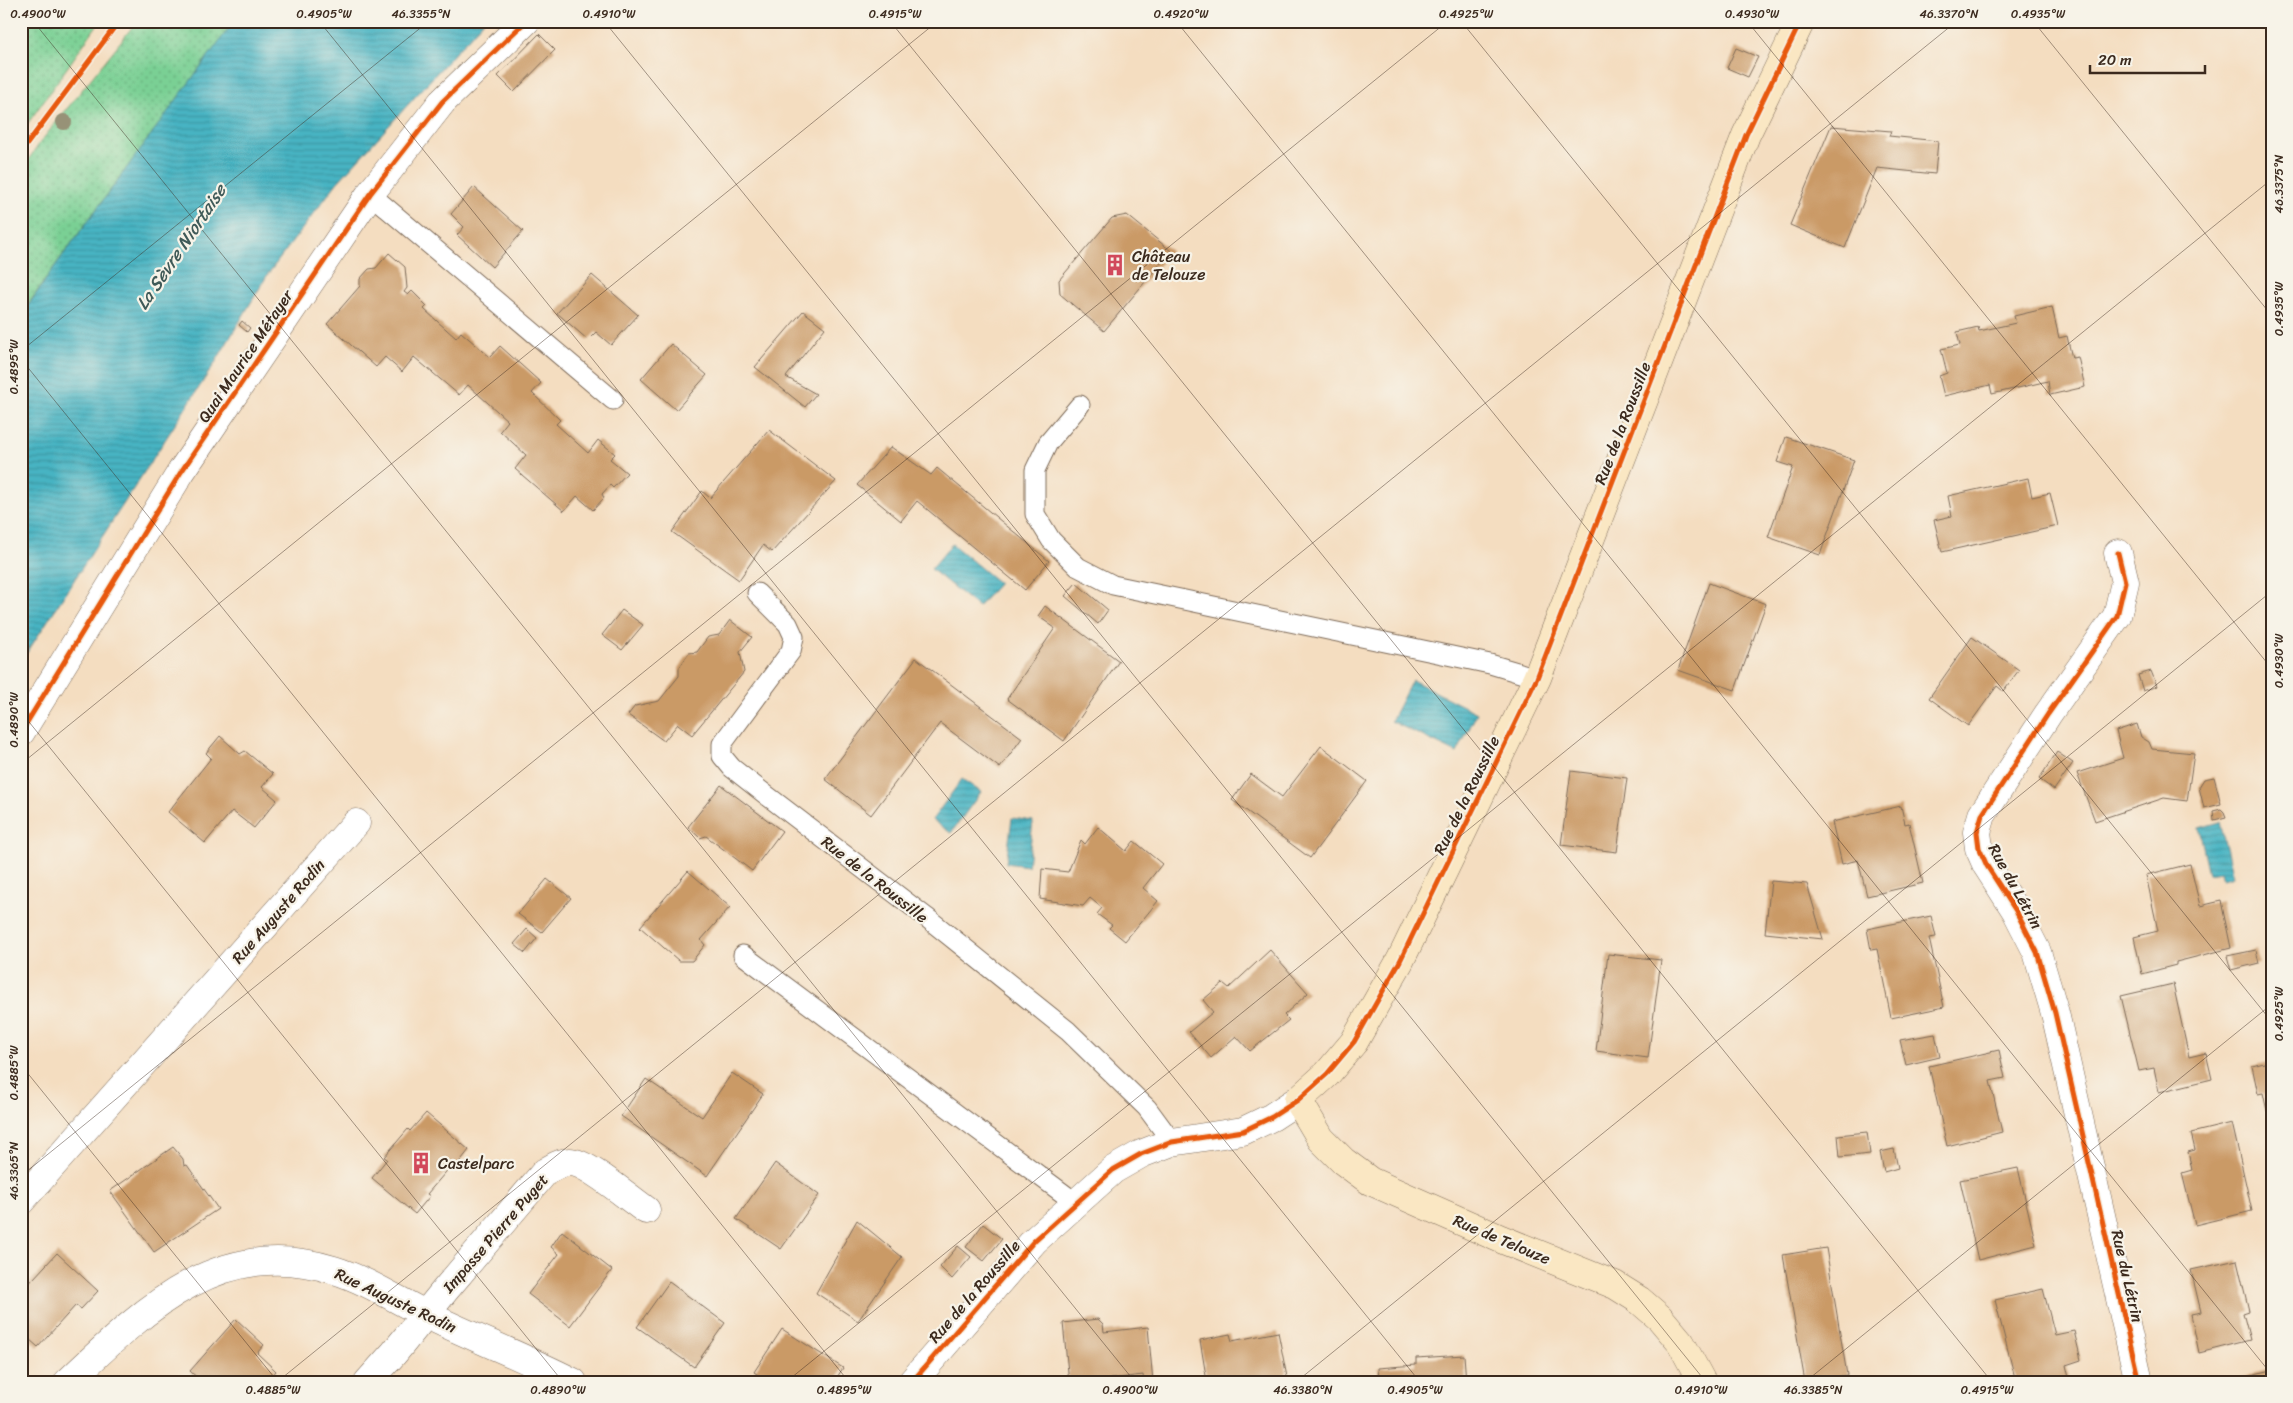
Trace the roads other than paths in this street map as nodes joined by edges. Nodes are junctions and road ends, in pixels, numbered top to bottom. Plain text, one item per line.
1 (526, 21) edge
2 (1802, 21) edge
3 (370, 194) junction
4 (613, 400) dead end
5 (1080, 405) dead end
6 (2118, 553) dead end
7 (757, 593) dead end
8 (1537, 678) junction
9 (21, 732) edge
10 (356, 823) dead end
11 (743, 955) dead end
12 (1298, 1100) junction
13 (1172, 1142) junction
14 (21, 1201) edge
15 (1076, 1203) junction
16 (646, 1210) dead end
17 (425, 1314) junction
18 (68, 1382) edge
19 (368, 1382) edge
20 (573, 1382) edge
21 (912, 1382) edge
22 (1702, 1382) edge
23 (2139, 1382) edge

1 - 3 street, Quai Maurice Métayer
2 - 8 street, Rue de la Roussille
3 - 4 lane
3 - 9 street, Quai Maurice Métayer
5 - 8 lane
6 - 23 street, Rue du Létrin
7 - 13 lane, Rue de la Roussille
8 - 12 street, Rue de la Roussille
10 - 14 street, Rue Auguste Rodin
11 - 15 lane
12 - 13 street, Rue de la Roussille
12 - 22 street, Rue de Telouze
13 - 15 street, Rue de la Roussille
15 - 21 street, Rue de la Roussille
16 - 17 street, Impasse Pierre Puget
17 - 18 street, Rue Auguste Rodin
17 - 19 street, Impasse Pierre Puget
17 - 20 street, Rue Auguste Rodin

